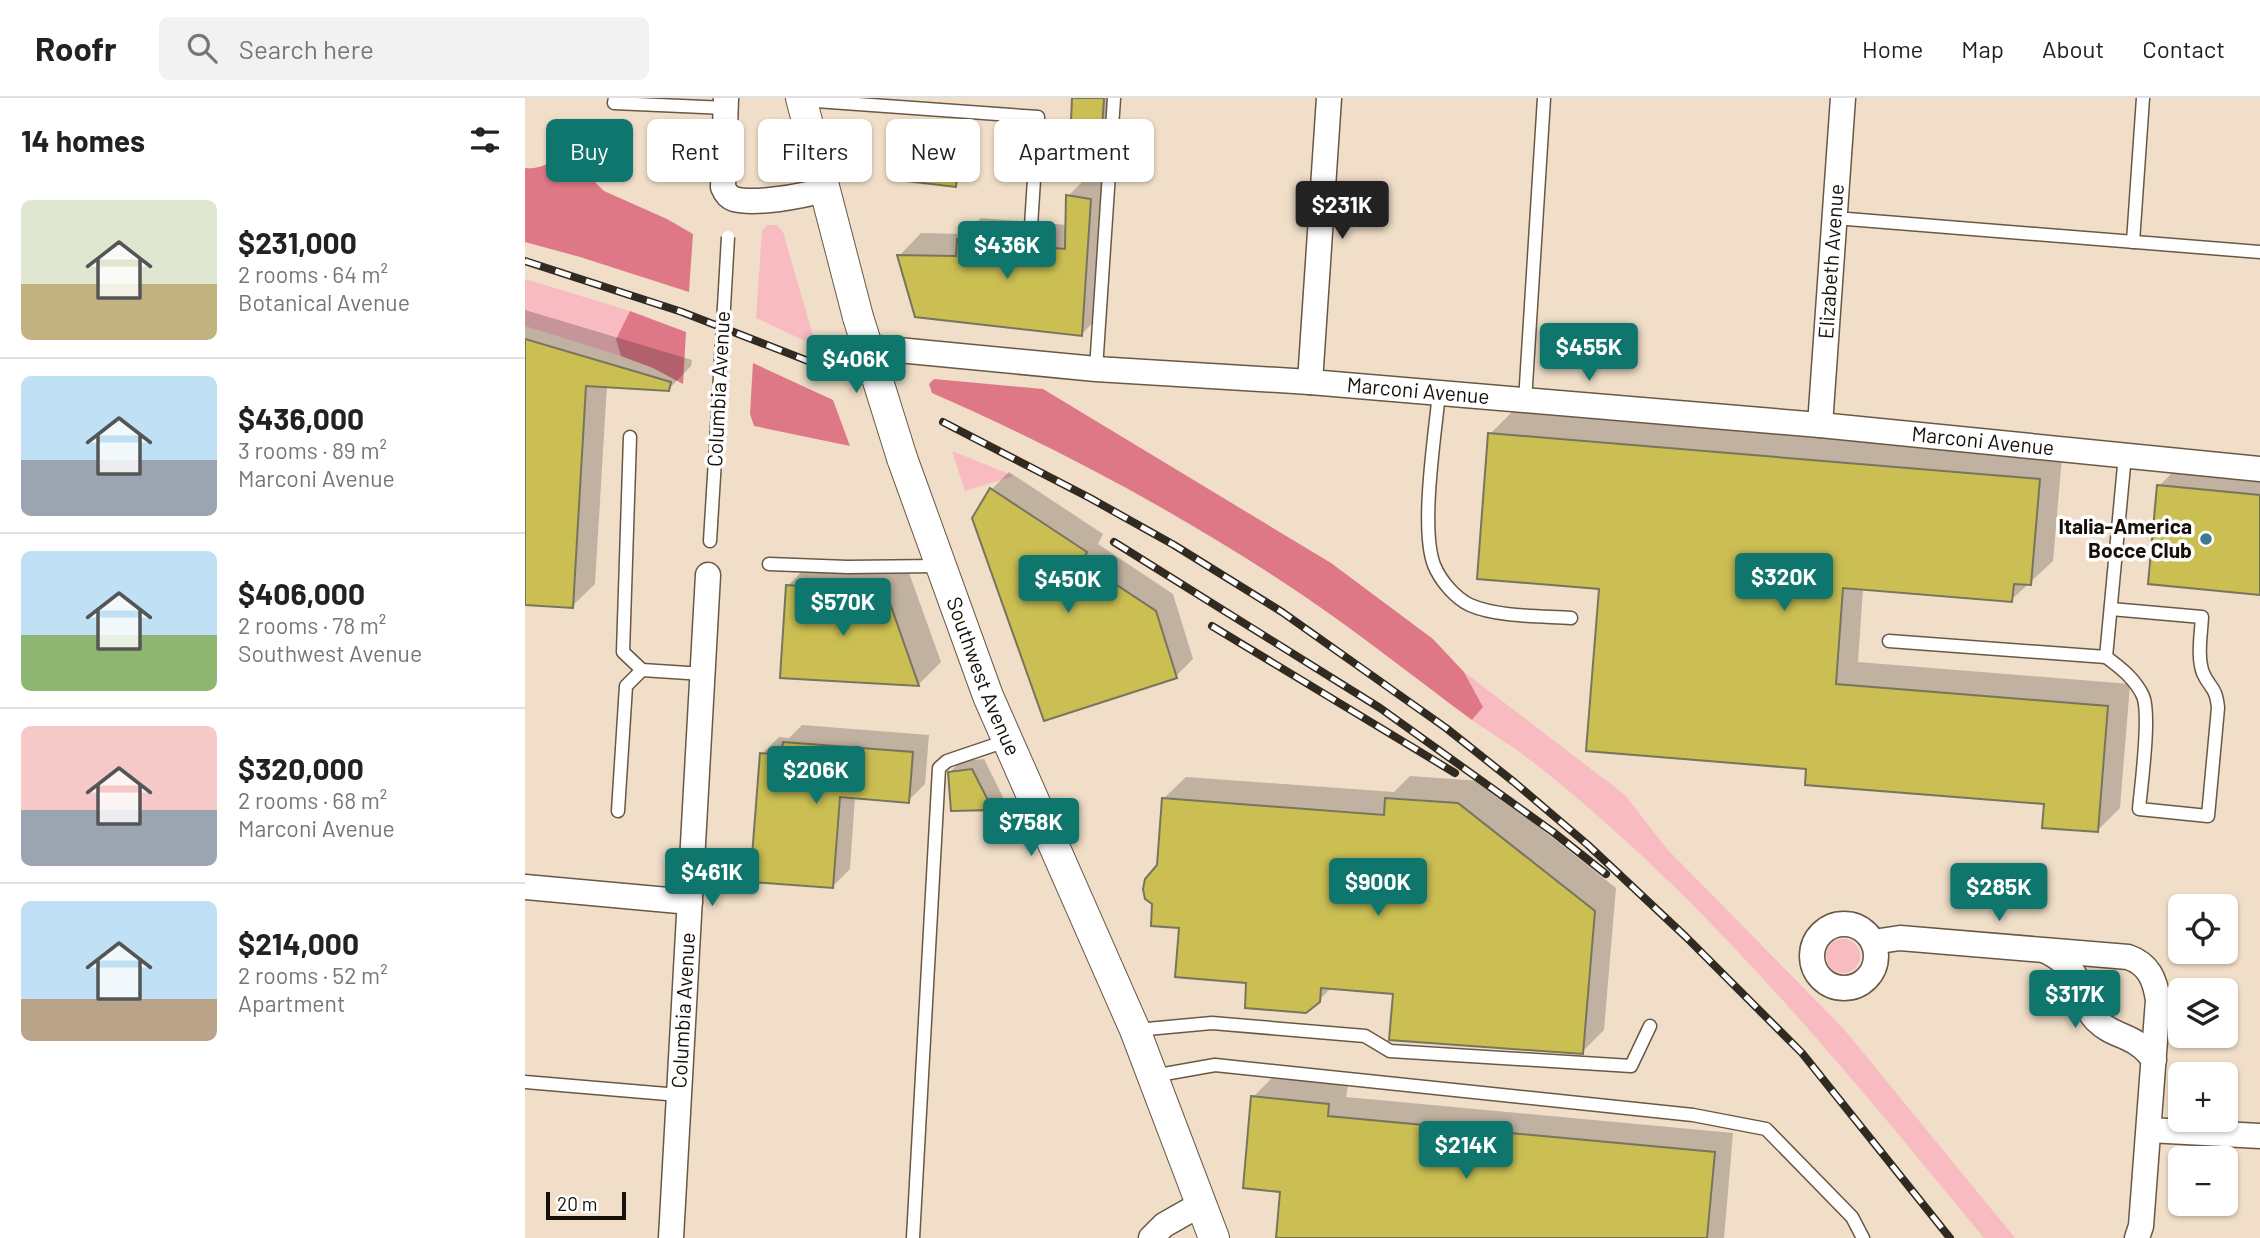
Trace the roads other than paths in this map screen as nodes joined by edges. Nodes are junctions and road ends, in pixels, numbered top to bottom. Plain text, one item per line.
1 (615, 98) edge
2 (1114, 98) edge
3 (1329, 98) edge
4 (1544, 98) edge
5 (1843, 98) edge
6 (2143, 98) edge
7 (801, 99) edge
8 (726, 103) edge
9 (824, 190) junction
10 (1835, 218) junction
11 (1031, 226) dead end
12 (728, 236) dead end
13 (2133, 242) junction
14 (2260, 252) edge
15 (867, 347) junction
16 (1096, 369) junction
17 (1310, 382) junction
18 (1439, 393) junction
19 (1525, 401) junction
20 (1820, 425) junction
21 (630, 437) dead end
22 (2125, 455) junction
23 (2260, 469) edge
24 (710, 541) dead end
25 (769, 564) dead end
26 (939, 566) junction
27 (708, 575) dead end
28 (2111, 609) junction
29 (1571, 618) dead end
30 (1889, 641) dead end
31 (2106, 657) junction
32 (642, 670) junction
33 (703, 674) junction
34 (1006, 741) junction
35 (618, 811) dead end
36 (525, 887) edge
37 (690, 902) junction
38 (1873, 942) dead end
39 (2046, 950) junction
40 (1650, 1026) dead end
41 (1135, 1030) junction
42 (2154, 1060) junction
43 (1153, 1076) junction
44 (525, 1082) edge
45 (679, 1095) junction
46 (2149, 1130) junction
47 (2260, 1136) edge
48 (1201, 1204) junction
49 (671, 1238) edge
50 (913, 1238) edge
51 (1151, 1238) edge
52 (1214, 1238) edge
53 (1863, 1238) edge
54 (2137, 1238) edge

1 - 8 lane
2 - 16 lane
3 - 17 street
4 - 19 lane
5 - 10 street, Elizabeth Avenue
6 - 13 lane
7 - 9 street, Southwest Avenue
7 - 11 lane
8 - 9 street
9 - 15 street, Southwest Avenue, bridge
10 - 13 lane
10 - 20 street, Elizabeth Avenue
12 - 24 lane, Columbia Avenue, bridge
13 - 14 lane
15 - 16 street, Marconi Avenue
15 - 26 street, Southwest Avenue, bridge
16 - 17 street, Marconi Avenue
17 - 18 street, Marconi Avenue
18 - 19 street, Marconi Avenue
18 - 29 lane
19 - 20 street, Marconi Avenue
20 - 22 street, Marconi Avenue
21 - 32 lane
22 - 23 street, Marconi Avenue
22 - 28 lane
25 - 26 lane
26 - 34 street, Southwest Avenue
27 - 33 street, Columbia Avenue
28 - 31 lane
28 - 31 lane
30 - 31 lane
32 - 33 lane
32 - 35 lane
33 - 37 street, Columbia Avenue
34 - 41 street, Southwest Avenue
34 - 50 lane
36 - 37 street
37 - 45 street, Columbia Avenue
38 - 39 street
39 - 42 street
39 - 42 street
40 - 41 lane
41 - 43 street, Southwest Avenue
42 - 46 street
43 - 48 street, Southwest Avenue
43 - 53 lane
44 - 45 lane
45 - 49 street, Columbia Avenue
46 - 47 street
46 - 54 street
48 - 51 street
48 - 52 street, Southwest Avenue

